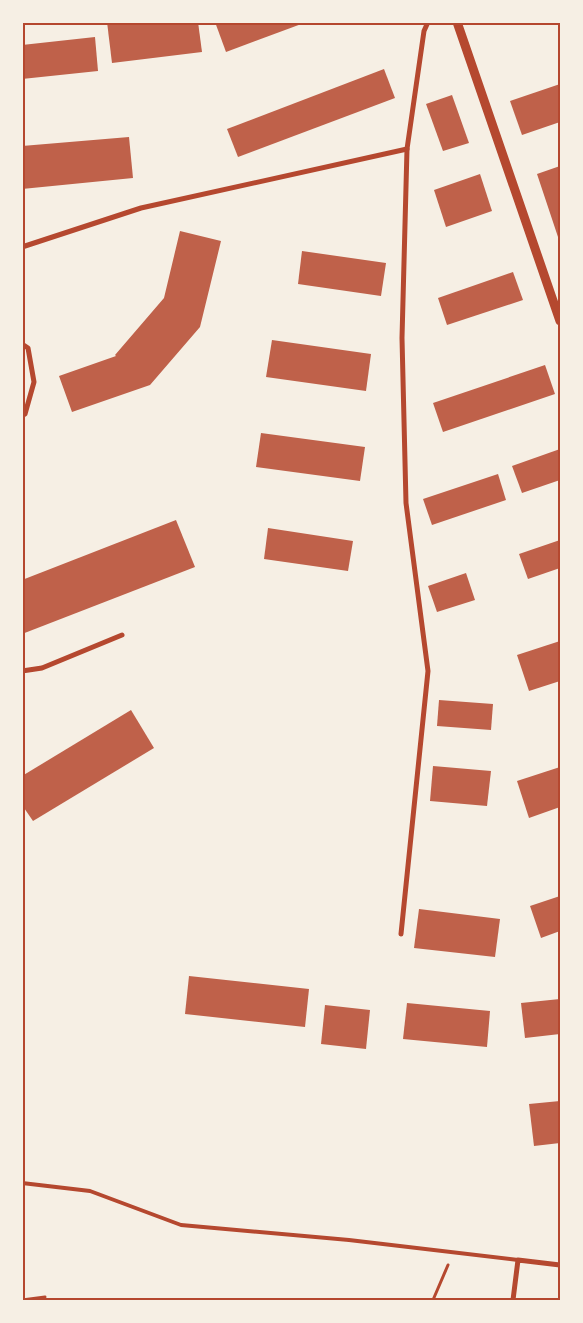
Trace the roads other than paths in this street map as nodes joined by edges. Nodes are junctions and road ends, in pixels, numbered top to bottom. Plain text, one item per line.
1 (428, 22) edge
2 (457, 22) edge
3 (407, 149) junction
4 (22, 246) edge
5 (560, 321) edge
6 (22, 344) edge
7 (22, 416) edge
8 (122, 636) dead end
9 (22, 671) edge
10 (401, 934) dead end
11 (22, 1183) edge
12 (518, 1260) junction
13 (560, 1266) edge
14 (514, 1300) edge

1 - 3 street
2 - 5 street
3 - 4 street
3 - 10 street
6 - 7 street
8 - 9 street
11 - 12 lane
12 - 13 street
12 - 14 street

